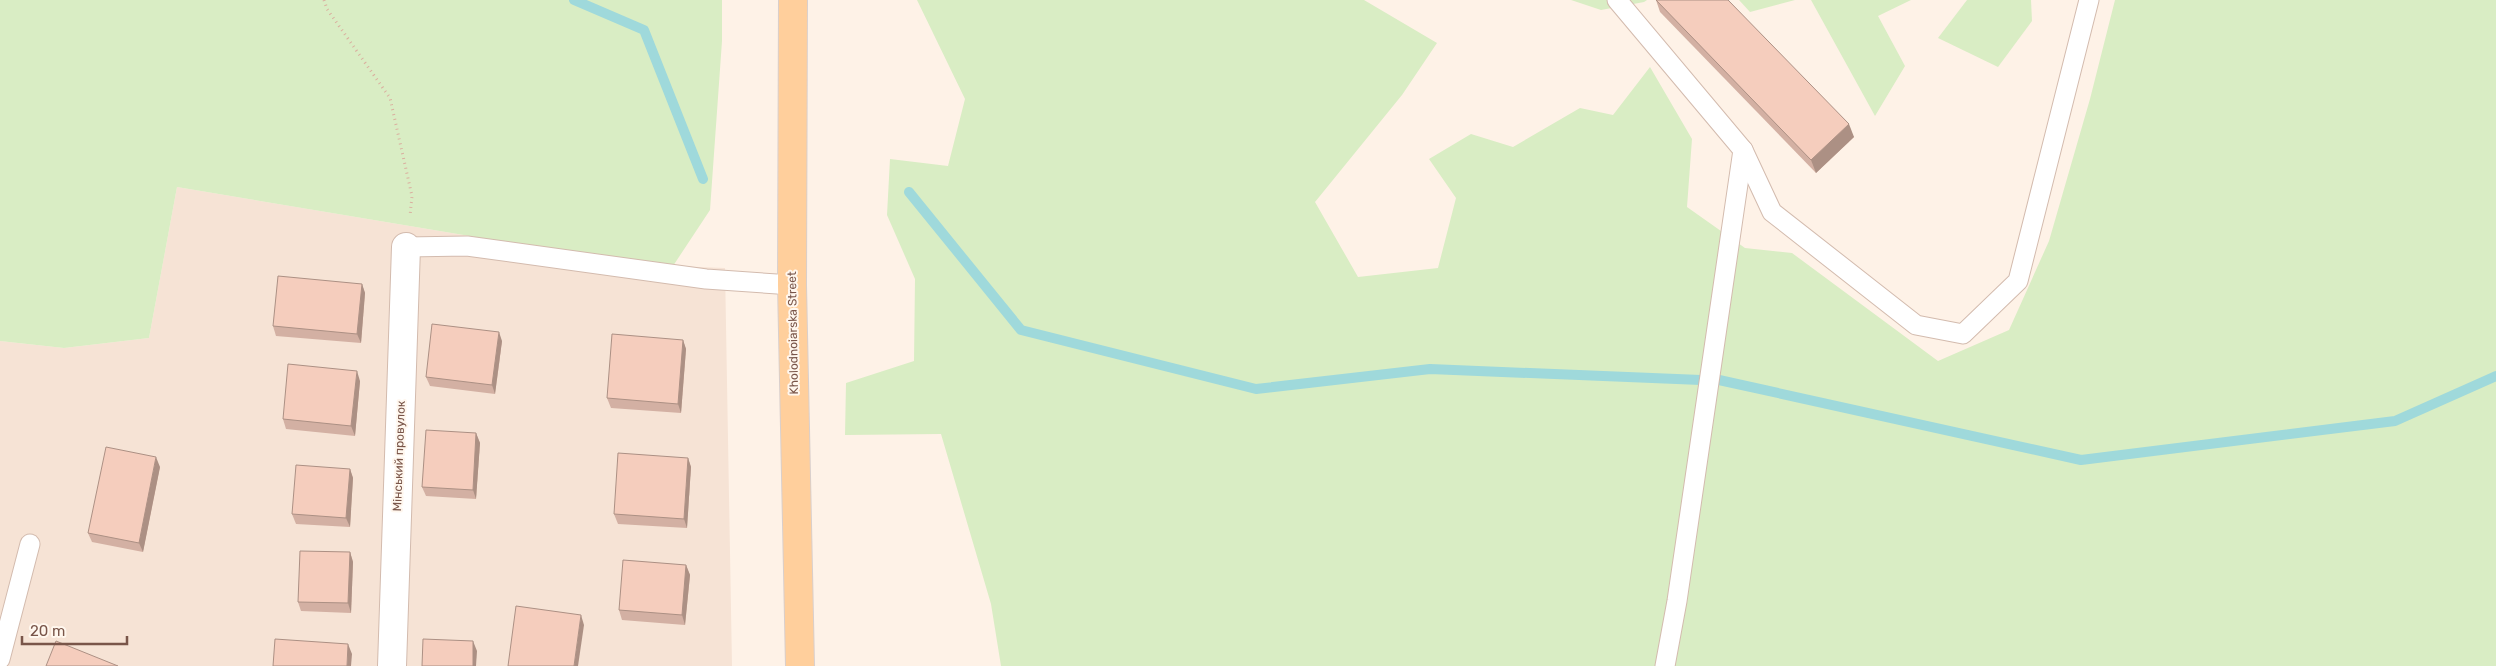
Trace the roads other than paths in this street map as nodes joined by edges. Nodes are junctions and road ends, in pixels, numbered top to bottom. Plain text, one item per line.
1 (793, 0) edge
2 (1617, 0) edge
3 (2090, 0) edge
4 (1743, 150) junction
5 (406, 247) joint
6 (792, 285) junction
7 (30, 544) dead end
8 (0, 660) edge
9 (392, 666) edge
10 (800, 666) edge
11 (1665, 666) edge

1 - 6 main road, Kholodnoiarska Street
2 - 4 lane
3 - 4 lane
4 - 11 lane
5 - 6 lane
5 - 9 street, Мінський провулок
6 - 10 main road, Kholodnoiarska Street
7 - 8 lane

